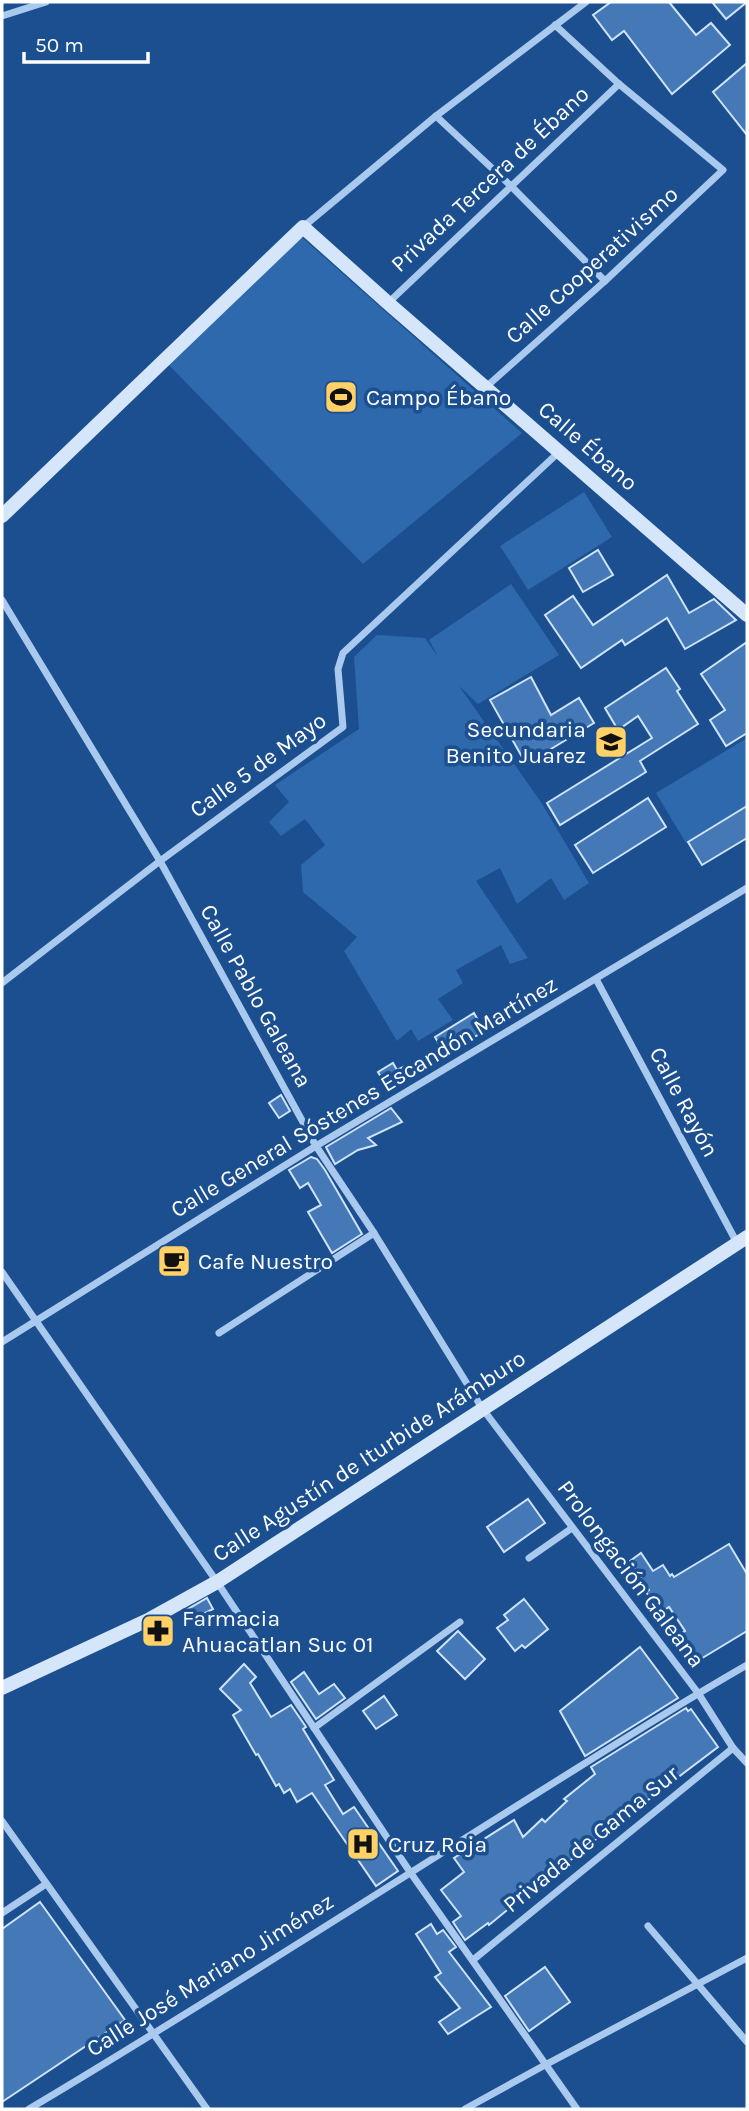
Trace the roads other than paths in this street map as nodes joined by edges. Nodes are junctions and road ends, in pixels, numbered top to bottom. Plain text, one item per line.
1 (46, 2) edge
2 (586, 2) edge
3 (2, 16) edge
4 (555, 25) junction
5 (619, 84) junction
6 (436, 116) junction
7 (511, 186) junction
8 (303, 227) junction
9 (605, 281) junction
10 (388, 303) junction
11 (486, 387) junction
12 (559, 451) junction
13 (2, 516) edge
14 (2, 600) edge
15 (747, 615) edge
16 (160, 861) junction
17 (747, 888) edge
18 (596, 979) junction
19 (2, 983) edge
20 (316, 1146) junction
21 (374, 1233) junction
22 (742, 1240) edge
23 (2, 1272) edge
24 (35, 1321) junction
25 (219, 1333) dead end
26 (2, 1342) edge
27 (482, 1408) junction
28 (572, 1528) junction
29 (529, 1558) dead end
30 (217, 1582) junction
31 (460, 1622) dead end
32 (747, 1665) edge
33 (2, 1688) edge
34 (698, 1693) junction
35 (314, 1728) junction
36 (733, 1748) junction
37 (747, 1763) edge
38 (2, 1821) edge
39 (411, 1872) junction
40 (46, 1884) junction
41 (2, 1913) edge
42 (649, 1926) dead end
43 (747, 1958) edge
44 (473, 1960) junction
45 (698, 1985) junction
46 (154, 2035) junction
47 (747, 2042) edge
48 (545, 2065) junction
49 (29, 2109) edge
50 (207, 2109) edge
51 (466, 2109) edge
52 (577, 2109) edge

1 - 3 street
2 - 4 street
4 - 5 street
4 - 6 street
5 - 7 street, Privada Tercera de Ébano
5 - 9 street, Calle Cooperativismo
6 - 7 street
6 - 8 street
7 - 9 street
7 - 10 street, Privada Tercera de Ébano
8 - 10 street, Calle Ébano
8 - 13 street
9 - 11 street, Calle Cooperativismo
10 - 11 street, Calle Ébano
11 - 12 street, Calle Ébano
12 - 15 street, Calle Ébano
12 - 16 street, Calle 5 de Mayo
14 - 16 street, Calle Pablo Galeana
16 - 19 street, Calle 5 de Mayo
16 - 20 street, Calle Pablo Galeana
17 - 18 street, Calle General Sóstenes Escandón Martínez
18 - 20 street, Calle General Sóstenes Escandón Martínez
18 - 22 street, Calle Rayón
20 - 21 street, Calle Pablo Galeana
20 - 24 street, Calle General Sóstenes Escandón Martínez
21 - 25 street
21 - 27 street, Calle Pablo Galeana
22 - 27 street, Calle Agustín de Iturbide Arámburo
23 - 24 street
24 - 26 street, Calle General Sóstenes Escandón Martínez
24 - 30 street
27 - 28 street, Prolongación Galeana
27 - 30 street, Calle Agustín de Iturbide Arámburo
28 - 29 street
28 - 34 street, Prolongación Galeana
30 - 33 street, Calle Agustín de Iturbide Arámburo
30 - 35 street
31 - 35 street
32 - 34 street, Calle José Mariano Jiménez
34 - 36 street, Prolongación Galeana
34 - 39 street, Calle José Mariano Jiménez
35 - 39 street
36 - 37 street, Prolongación Galeana
36 - 44 street, Privada de Gama Sur
38 - 40 street
39 - 44 street
39 - 46 street, Calle José Mariano Jiménez
40 - 41 street
40 - 46 street
42 - 45 street
43 - 45 street
44 - 48 street
45 - 47 street
45 - 48 street
46 - 49 street, Calle José Mariano Jiménez
46 - 50 street
48 - 51 street
48 - 52 street

